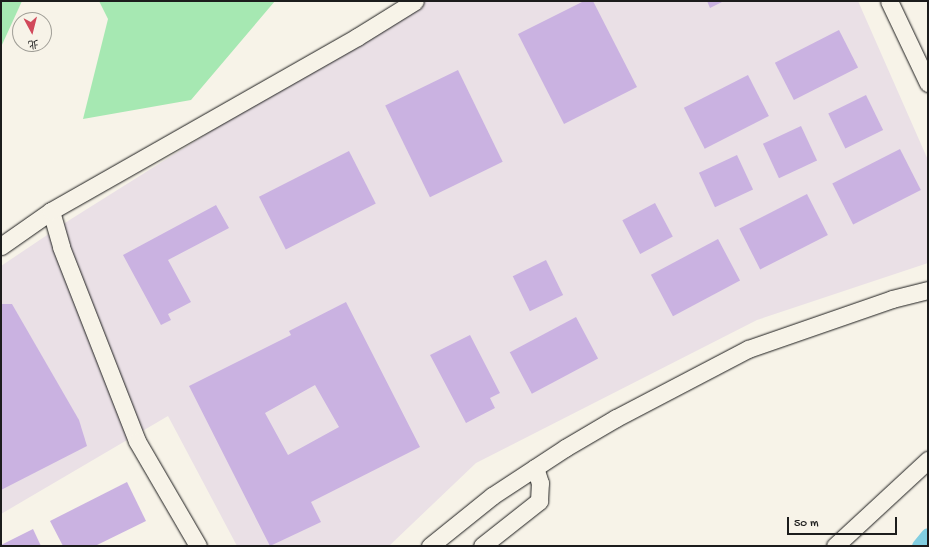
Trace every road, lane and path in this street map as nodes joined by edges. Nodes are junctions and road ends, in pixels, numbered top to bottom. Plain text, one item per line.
1 (415, 1) edge
2 (889, 1) edge
3 (928, 83) edge
4 (51, 210) junction
5 (1, 246) edge
6 (928, 290) edge
7 (928, 460) edge
8 (535, 468) junction
9 (435, 545) edge
10 (198, 546) edge
11 (482, 546) edge
12 (835, 546) edge

1 - 4 street
2 - 3 street
4 - 5 street
4 - 10 street
6 - 8 street
7 - 12 street
8 - 9 street
8 - 11 street

